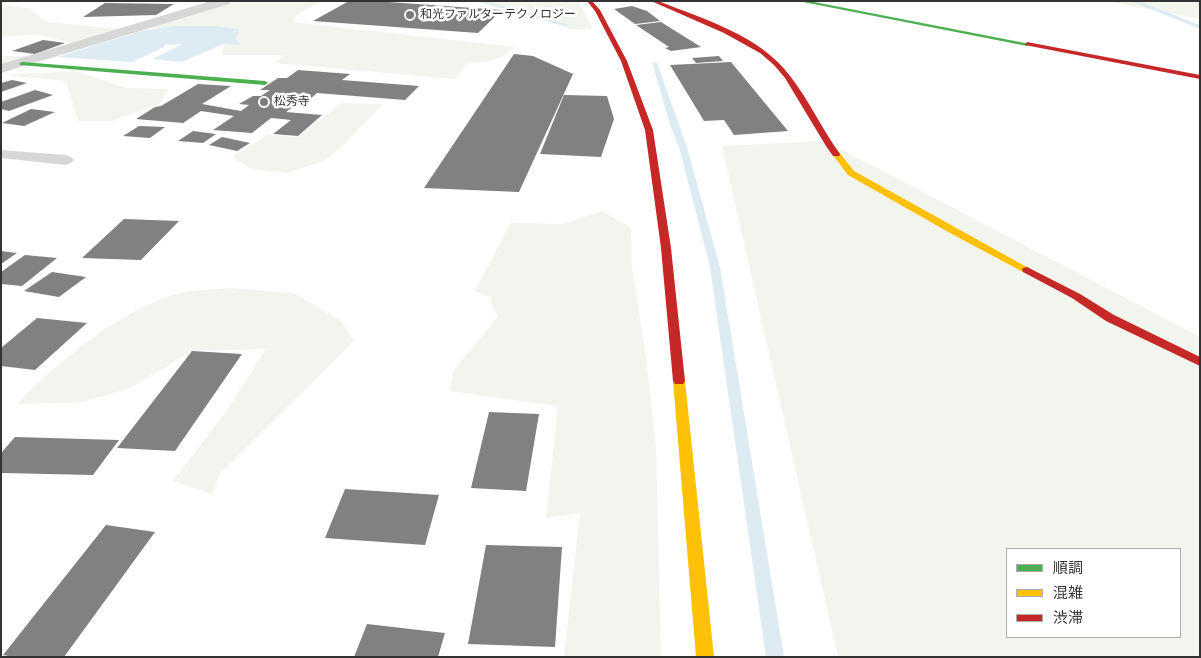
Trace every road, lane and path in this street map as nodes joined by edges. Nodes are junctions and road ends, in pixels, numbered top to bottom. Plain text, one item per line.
1 (224, 1) edge
2 (589, 1) edge
3 (652, 1) edge
4 (800, 1) edge
5 (22, 64) junction
6 (1, 69) edge
7 (1200, 77) edge
8 (265, 83) dead end
9 (1, 154) edge
10 (66, 160) dead end
11 (1200, 362) edge
12 (705, 657) edge

1 - 5 street
2 - 12 street
3 - 11 street
4 - 7 street
5 - 6 street
5 - 8 street
9 - 10 lane

